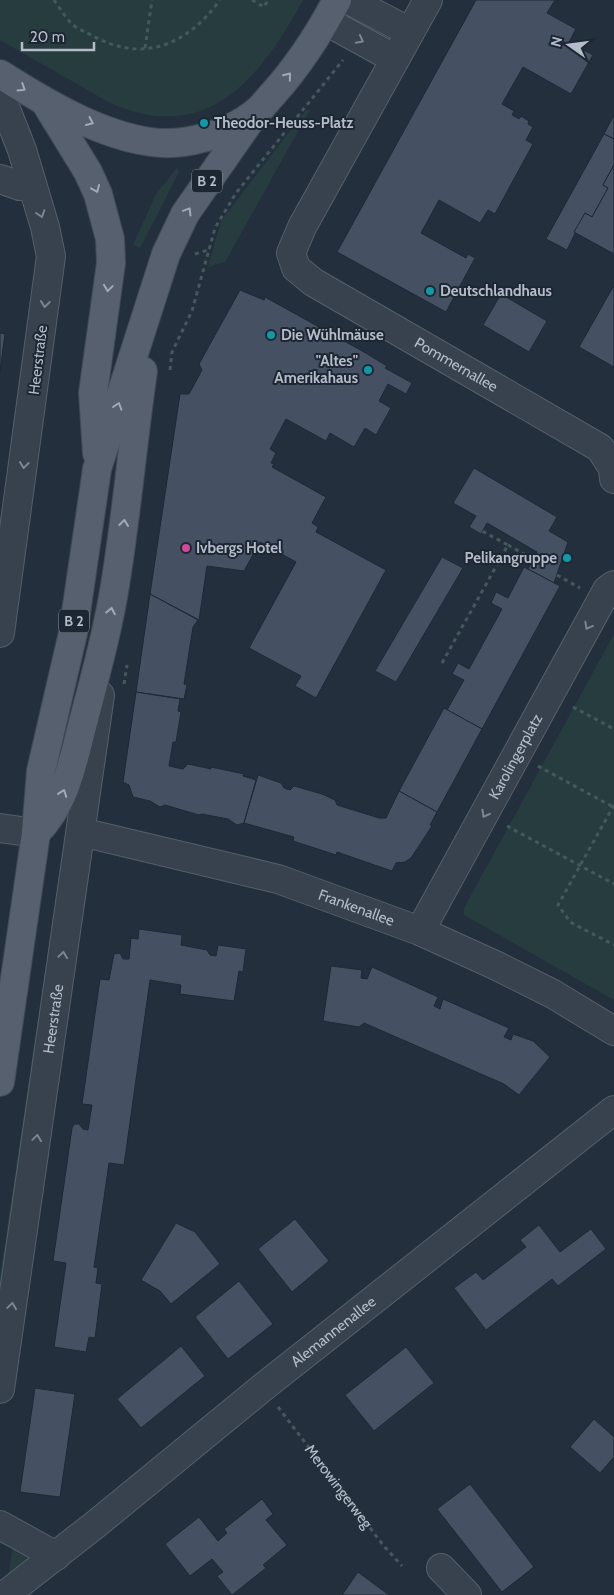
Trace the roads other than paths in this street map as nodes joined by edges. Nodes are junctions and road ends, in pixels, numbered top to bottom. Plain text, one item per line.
1 (349, 0) edge
2 (428, 0) edge
3 (332, 11) edge
4 (410, 32) junction
5 (394, 59) junction
6 (0, 74) edge
7 (0, 94) edge
8 (45, 102) junction
9 (256, 112) junction
10 (0, 179) edge
11 (30, 182) junction
12 (149, 314) junction
13 (97, 469) junction
14 (614, 471) edge
15 (614, 585) edge
16 (0, 633) edge
17 (102, 650) junction
18 (0, 828) edge
19 (81, 832) junction
20 (36, 833) junction
21 (420, 931) junction
22 (614, 1031) edge
23 (0, 1082) edge
24 (614, 1110) edge
25 (0, 1389) edge
26 (0, 1525) edge
27 (56, 1556) junction
28 (440, 1568) dead end
29 (5, 1595) edge
30 (467, 1595) edge

1 - 4 street
2 - 4 street
3 -> 5 street
9 -> 3 main road, B 2
4 - 5 street
5 - 14 street, Pommernallee
6 -> 8 main road, B 2
7 - 11 street, Heerstraße
8 -> 9 main road
8 -> 13 main road, Heerstraße / B 2
12 -> 9 main road, Heerstraße / B 2
10 - 11 street
11 -> 16 street, Heerstraße
13 -> 12 main road, Heerstraße / B 2
17 -> 12 main road, Heerstraße / B 2
13 - 20 main road, Heerstraße / B 2
15 -> 21 street, Karolingerplatz
17 - 19 street, Heerstraße
20 -> 17 main road, Heerstraße / B 2
18 - 20 street
19 - 21 street, Frankenallee
25 -> 19 street, Heerstraße
20 - 23 main road, Heerstraße / B 2
21 - 22 street, Frankenallee
24 - 27 street, Alemannenallee
26 - 27 street
27 - 29 street, Alemannenallee
28 - 30 street

